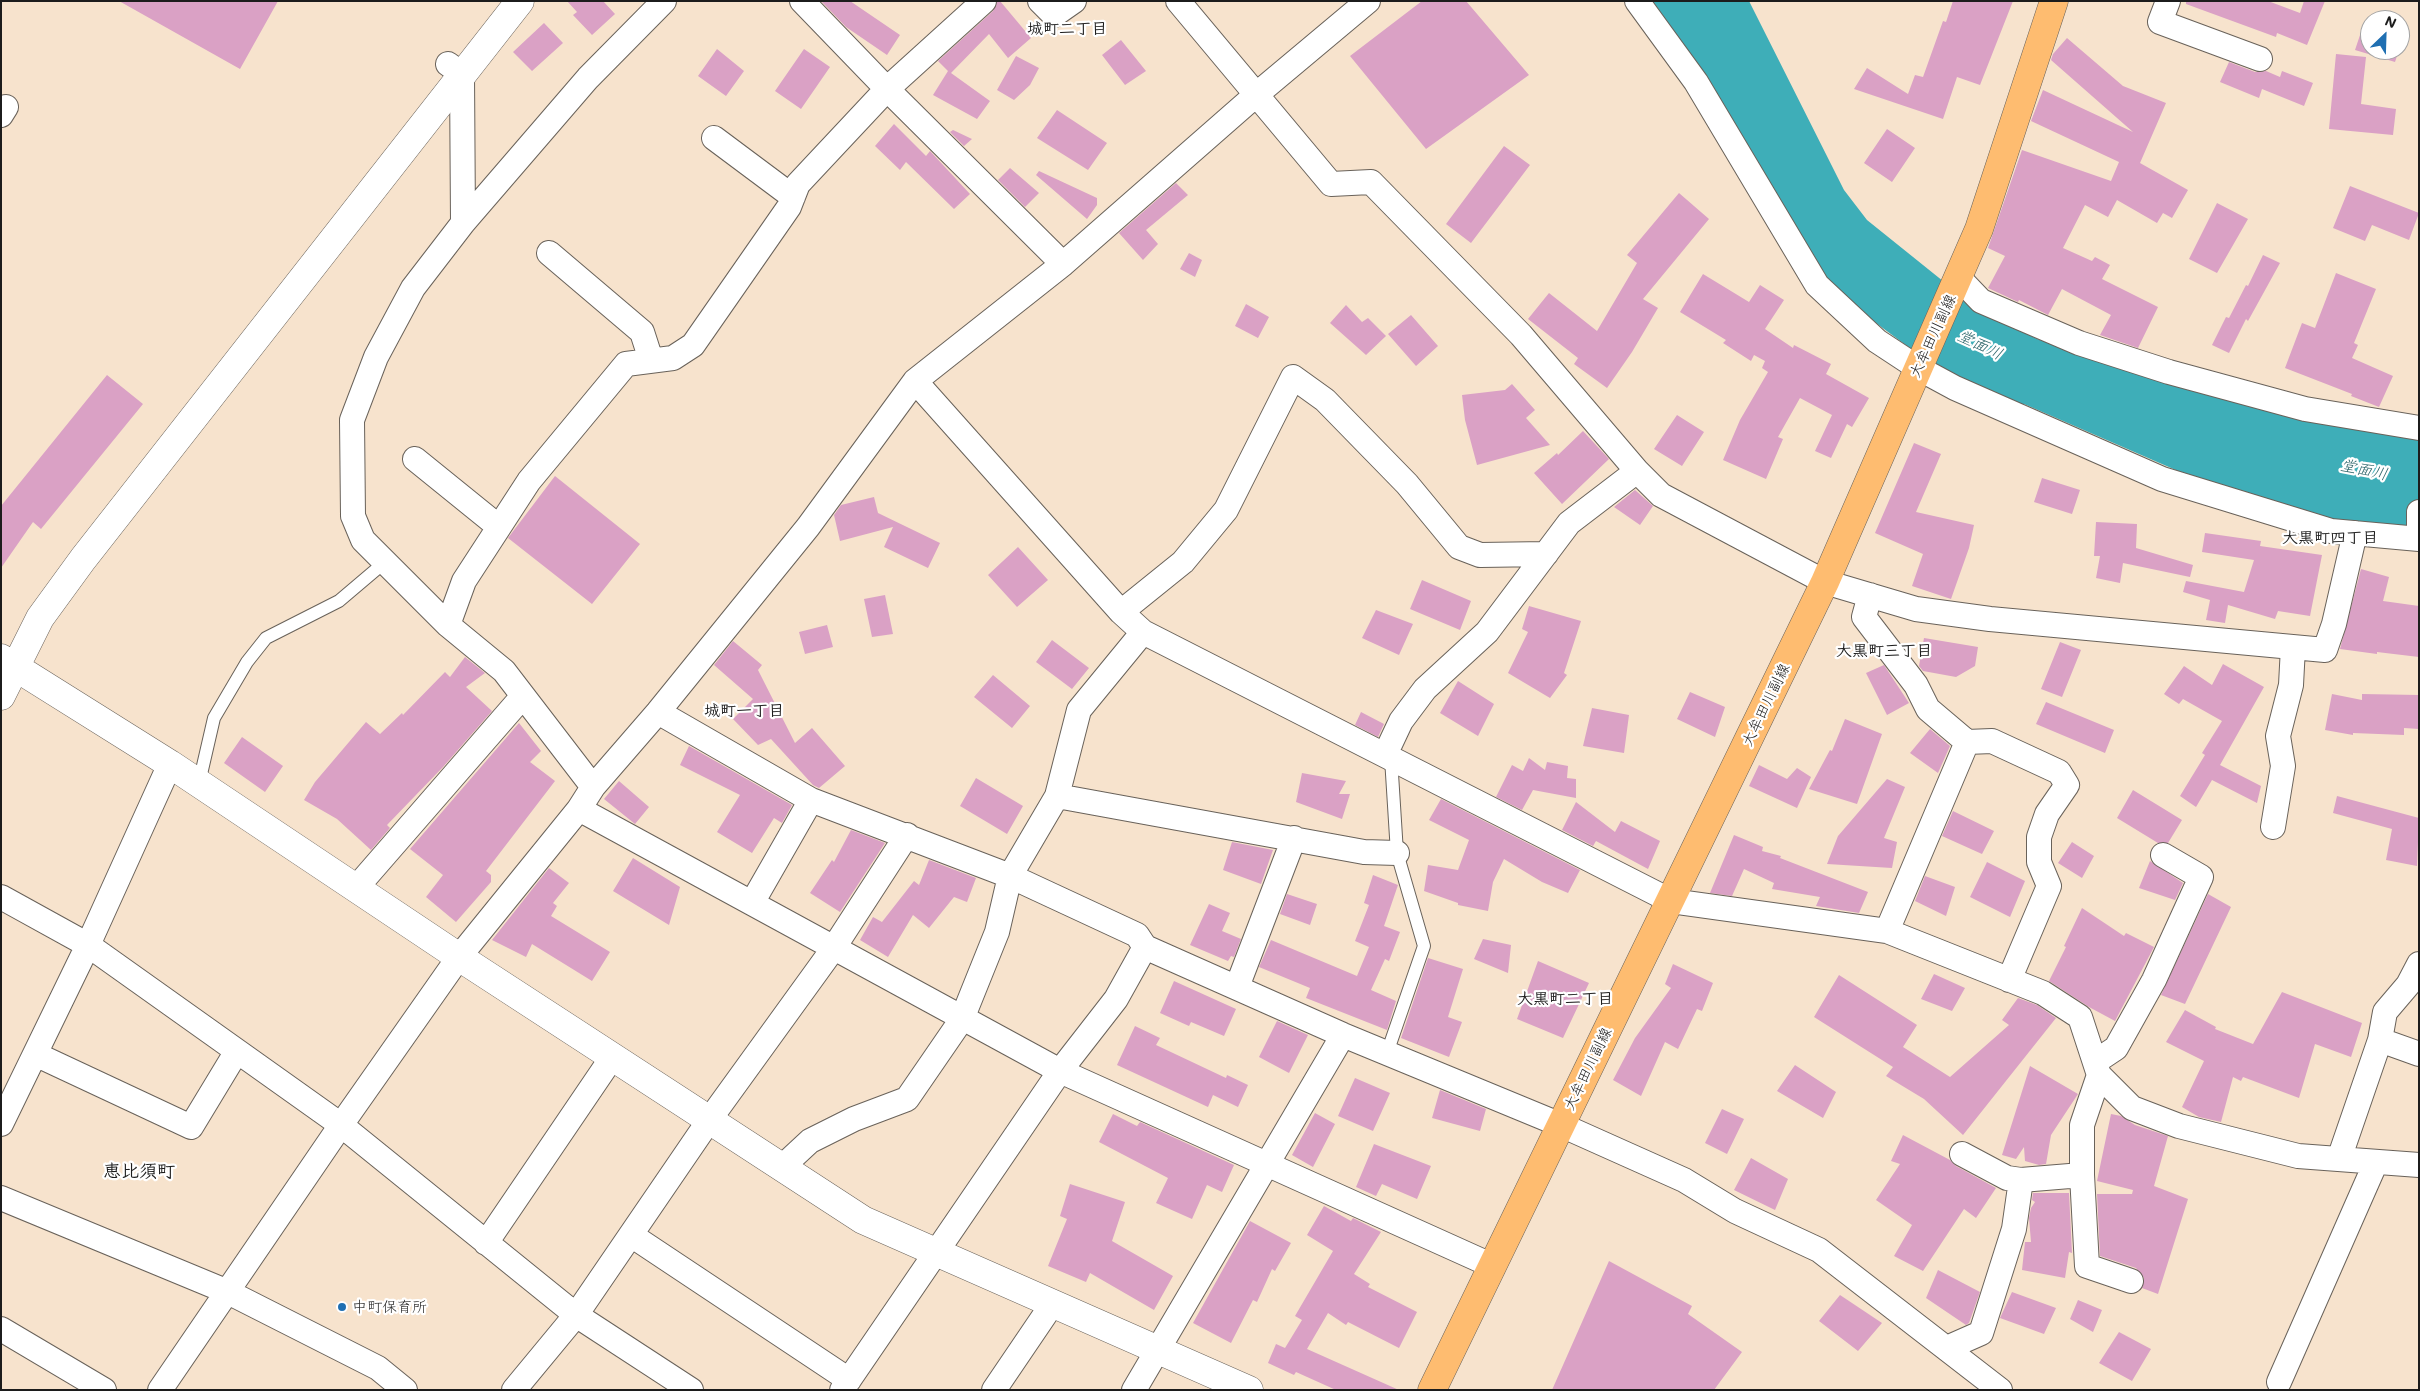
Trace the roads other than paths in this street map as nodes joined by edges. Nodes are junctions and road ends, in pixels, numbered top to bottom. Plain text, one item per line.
1 (664, 1) edge
2 (802, 1) edge
3 (984, 1) edge
4 (1040, 1) edge
5 (1074, 1) edge
6 (1178, 1) edge
7 (1368, 1) edge
8 (1637, 1) edge
9 (2054, 1) edge
10 (2168, 1) edge
11 (509, 3) edge
12 (2260, 59) dead end
13 (455, 69) junction
14 (887, 89) junction
15 (1257, 94) junction
16 (714, 138) dead end
17 (793, 197) junction
18 (463, 223) junction
19 (549, 253) dead end
20 (1063, 264) junction
21 (1955, 286) junction
22 (651, 360) junction
23 (1919, 364) junction
24 (915, 381) junction
25 (2419, 428) edge
26 (415, 459) dead end
27 (1637, 471) junction
28 (499, 526) junction
29 (2418, 530) edge
30 (2355, 533) junction
31 (1546, 554) junction
32 (385, 562) junction
33 (1825, 582) junction
34 (1870, 595) junction
35 (1121, 612) junction
36 (448, 625) junction
37 (1144, 632) junction
38 (2293, 647) junction
39 (5, 660) edge
40 (1, 696) edge
41 (523, 696) junction
42 (658, 712) junction
43 (1967, 742) junction
44 (1388, 757) junction
45 (170, 764) junction
46 (198, 783) junction
47 (593, 787) junction
48 (1057, 796) junction
49 (812, 800) junction
50 (579, 809) junction
51 (2273, 827) dead end
52 (907, 835) junction
53 (1294, 838) junction
54 (1397, 853) junction
55 (2163, 855) dead end
56 (1010, 876) junction
57 (356, 888) junction
58 (1, 897) edge
59 (1671, 901) junction
60 (752, 904) junction
61 (1887, 931) junction
62 (88, 945) junction
63 (1145, 947) junction
64 (833, 949) junction
65 (460, 957) junction
66 (2419, 964) edge
67 (2010, 980) junction
68 (1237, 987) junction
69 (962, 1019) junction
70 (1343, 1035) junction
71 (2380, 1040) junction
72 (237, 1051) junction
73 (1387, 1053) junction
74 (35, 1054) junction
75 (2419, 1054) edge
76 (613, 1056) junction
77 (2097, 1069) junction
78 (1060, 1071) junction
79 (710, 1119) junction
80 (1, 1124) edge
81 (341, 1125) junction
82 (1561, 1125) junction
83 (1962, 1154) dead end
84 (2339, 1159) junction
85 (2376, 1162) junction
86 (1268, 1164) junction
87 (2419, 1164) edge
88 (782, 1167) junction
89 (2082, 1175) junction
90 (2021, 1180) junction
91 (1, 1198) edge
92 (631, 1235) junction
93 (486, 1243) junction
94 (937, 1251) junction
95 (1492, 1266) junction
96 (2131, 1281) dead end
97 (228, 1292) junction
98 (1053, 1303) junction
99 (576, 1315) junction
100 (1, 1328) edge
101 (1947, 1348) junction
102 (1158, 1349) junction
103 (2279, 1382) dead end
104 (845, 1385) edge
105 (1985, 1385) edge
106 (104, 1390) edge
107 (160, 1390) edge
108 (405, 1390) edge
109 (514, 1390) edge
110 (690, 1390) edge
111 (994, 1390) edge
112 (1134, 1390) edge
113 (1249, 1390) edge
114 (1432, 1390) edge

1 - 18 street
2 - 14 street
3 - 14 street
4 - 5 street
6 - 15 street
7 - 15 street
8 - 23 street
9 - 21 main road, 大牟田川副線
10 - 12 street
11 - 13 street
13 - 18 street
13 - 39 street
14 - 17 street
14 - 20 street
15 - 20 street
15 - 27 street
16 - 17 street
17 - 22 street
18 - 32 street
19 - 22 street
20 - 24 street
21 - 23 main road, 大牟田川副線
21 - 25 street
22 - 28 street
23 - 30 street
23 - 33 main road, 大牟田川副線
24 - 35 street
24 - 42 street
26 - 28 street
27 - 31 street
27 - 33 street
28 - 36 street
29 - 30 street
30 - 38 street
31 - 35 street
31 - 44 street
32 - 36 street
32 - 46 lane
33 - 34 street
33 - 59 main road, 大牟田川副線
34 - 38 street
34 - 43 street
35 - 37 street
36 - 41 street
37 - 44 street
37 - 48 street
38 - 51 street
39 - 40 street
39 - 45 street
41 - 47 street
41 - 57 street
42 - 47 street
42 - 49 street
43 - 61 street
43 - 67 street
44 - 54 lane
44 - 59 street
45 - 46 street
45 - 62 street
46 - 57 street
47 - 50 street
48 - 53 street
48 - 56 street
49 - 52 street
49 - 60 street
50 - 60 street
50 - 65 street
52 - 56 street
52 - 64 street
53 - 54 street
53 - 68 street
54 - 73 lane
55 - 77 street
56 - 63 street
56 - 69 street
57 - 65 street
58 - 62 street
59 - 61 street
59 - 82 main road, 大牟田川副線
60 - 64 street
61 - 67 street
62 - 72 street
62 - 74 street
63 - 68 street
63 - 78 street
64 - 69 street
64 - 79 street
65 - 76 street
65 - 81 street
66 - 71 street
67 - 77 street
68 - 70 street
69 - 78 street
69 - 88 street
70 - 73 street
70 - 86 street
71 - 75 street
71 - 84 street
72 - 74 street
72 - 81 street
73 - 82 street
74 - 80 street
76 - 79 street
76 - 93 street
77 - 84 street
77 - 89 street
78 - 86 street
78 - 94 street
79 - 88 street
79 - 92 street
81 - 93 street
81 - 97 street
82 - 95 main road, 大牟田川副線
82 - 101 street
83 - 90 street
84 - 85 street
85 - 87 street
85 - 103 street
86 - 95 street
86 - 102 street
88 - 94 street
89 - 90 street
89 - 96 street
90 - 101 street
91 - 97 street
92 - 99 street
92 - 104 street
93 - 99 street
94 - 98 street
94 - 104 street
95 - 114 main road, 大牟田川副線
97 - 107 street
97 - 108 street
98 - 102 street
98 - 111 street
99 - 109 street
99 - 110 street
100 - 106 street
101 - 105 street
102 - 112 street
102 - 113 street

